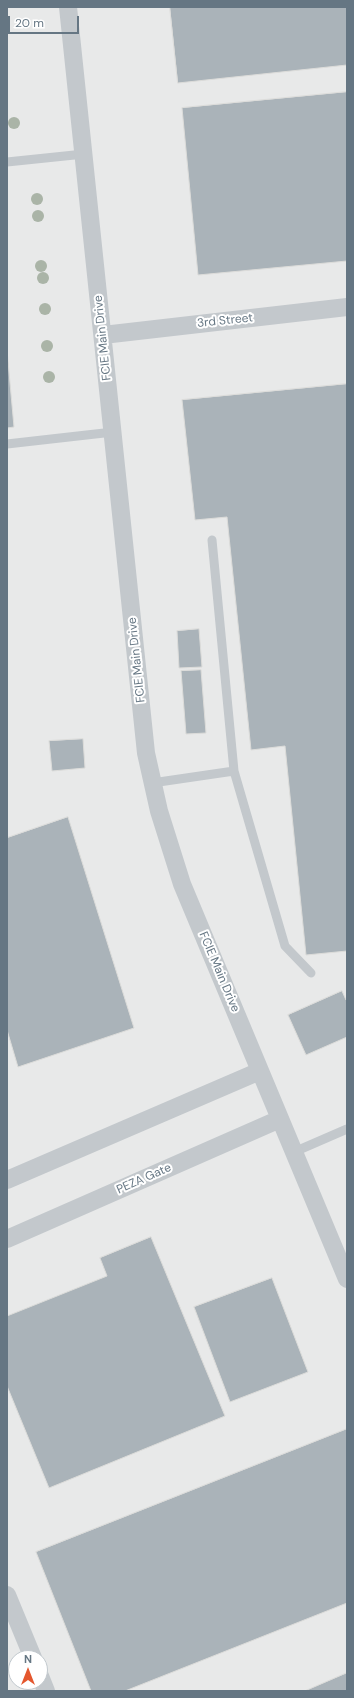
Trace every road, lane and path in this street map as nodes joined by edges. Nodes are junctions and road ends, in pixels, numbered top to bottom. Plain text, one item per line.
1 (68, 7) edge
2 (84, 154) junction
3 (7, 162) edge
4 (347, 307) edge
5 (103, 335) junction
6 (113, 432) junction
7 (7, 444) edge
8 (212, 540) dead end
9 (234, 771) junction
10 (152, 783) junction
11 (311, 973) dead end
12 (260, 1071) junction
13 (280, 1119) junction
14 (347, 1129) edge
15 (294, 1152) junction
16 (7, 1180) edge
17 (7, 1239) edge
18 (347, 1279) edge
19 (7, 1595) edge
20 (30, 1650) edge

1 - 2 street, FCIE Main Drive
2 - 3 lane
2 - 5 street, FCIE Main Drive
4 - 5 street, 3rd Street
5 - 6 street, FCIE Main Drive
6 - 7 lane
6 - 10 street, FCIE Main Drive
8 - 9 lane
9 - 10 lane
9 - 11 lane
10 - 12 street, FCIE Main Drive
12 - 13 street, FCIE Main Drive
12 - 16 street
13 - 15 street, FCIE Main Drive
13 - 17 street, PEZA Gate
14 - 15 lane
15 - 18 street, FCIE Main Drive
19 - 20 street

